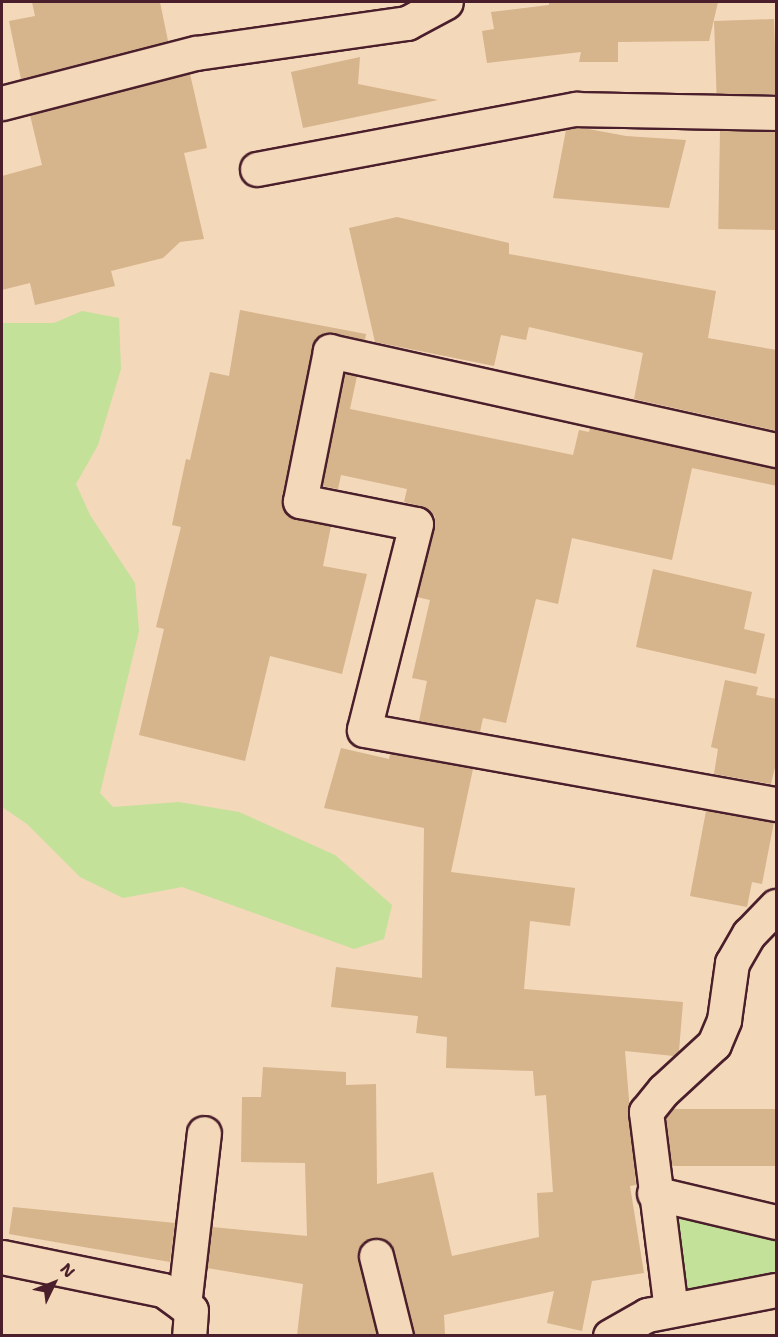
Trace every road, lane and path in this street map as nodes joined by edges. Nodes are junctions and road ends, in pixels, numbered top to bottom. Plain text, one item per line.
1 (446, 2) edge
2 (2, 103) edge
3 (777, 113) edge
4 (257, 169) dead end
5 (777, 450) edge
6 (777, 804) edge
7 (777, 906) edge
8 (204, 1133) dead end
9 (654, 1193) junction
10 (777, 1222) edge
11 (376, 1256) dead end
12 (2, 1257) edge
13 (777, 1290) edge
14 (671, 1310) junction
15 (187, 1320) edge
16 (396, 1335) edge
17 (610, 1335) edge

1 - 2 street
3 - 4 street
5 - 6 street
7 - 9 street
8 - 15 street
9 - 10 street
9 - 14 street
11 - 16 street
12 - 15 street
13 - 14 street
14 - 17 street

